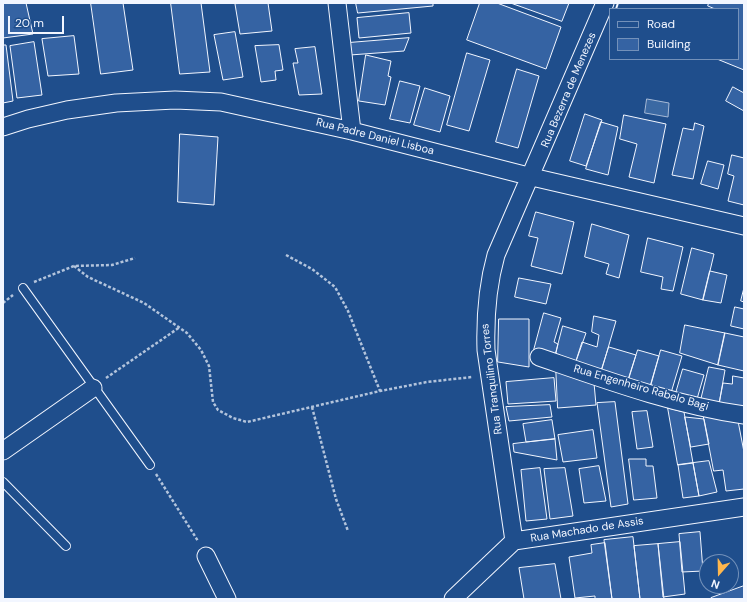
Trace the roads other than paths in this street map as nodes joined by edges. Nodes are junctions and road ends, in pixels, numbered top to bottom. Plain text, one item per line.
1 (337, 3) edge
2 (605, 3) edge
3 (3, 127) edge
4 (352, 131) junction
5 (532, 177) junction
6 (744, 226) edge
7 (23, 288) road end
8 (539, 357) dead end
9 (93, 388) junction
10 (744, 415) edge
11 (3, 451) edge
12 (150, 465) road end
13 (3, 482) edge
14 (744, 507) edge
15 (514, 542) junction
16 (66, 546) dead end
17 (206, 556) road end
18 (227, 599) edge
19 (453, 599) edge

1 - 4 street
2 - 5 street, Rua Bezerra de Menezes
3 - 4 street, Rua Padre Daniel Lisboa
4 - 5 street, Rua Padre Daniel Lisboa
5 - 6 street, Rua Padre Daniel Lisboa
5 - 15 street, Rua Tranquilino Torres
7 - 9 lane
8 - 10 street, Rua Engenheiro Rabelo Bagi
9 - 11 street
9 - 12 lane
13 - 16 lane
14 - 15 street, Rua Machado de Assis
15 - 19 street
17 - 18 street

